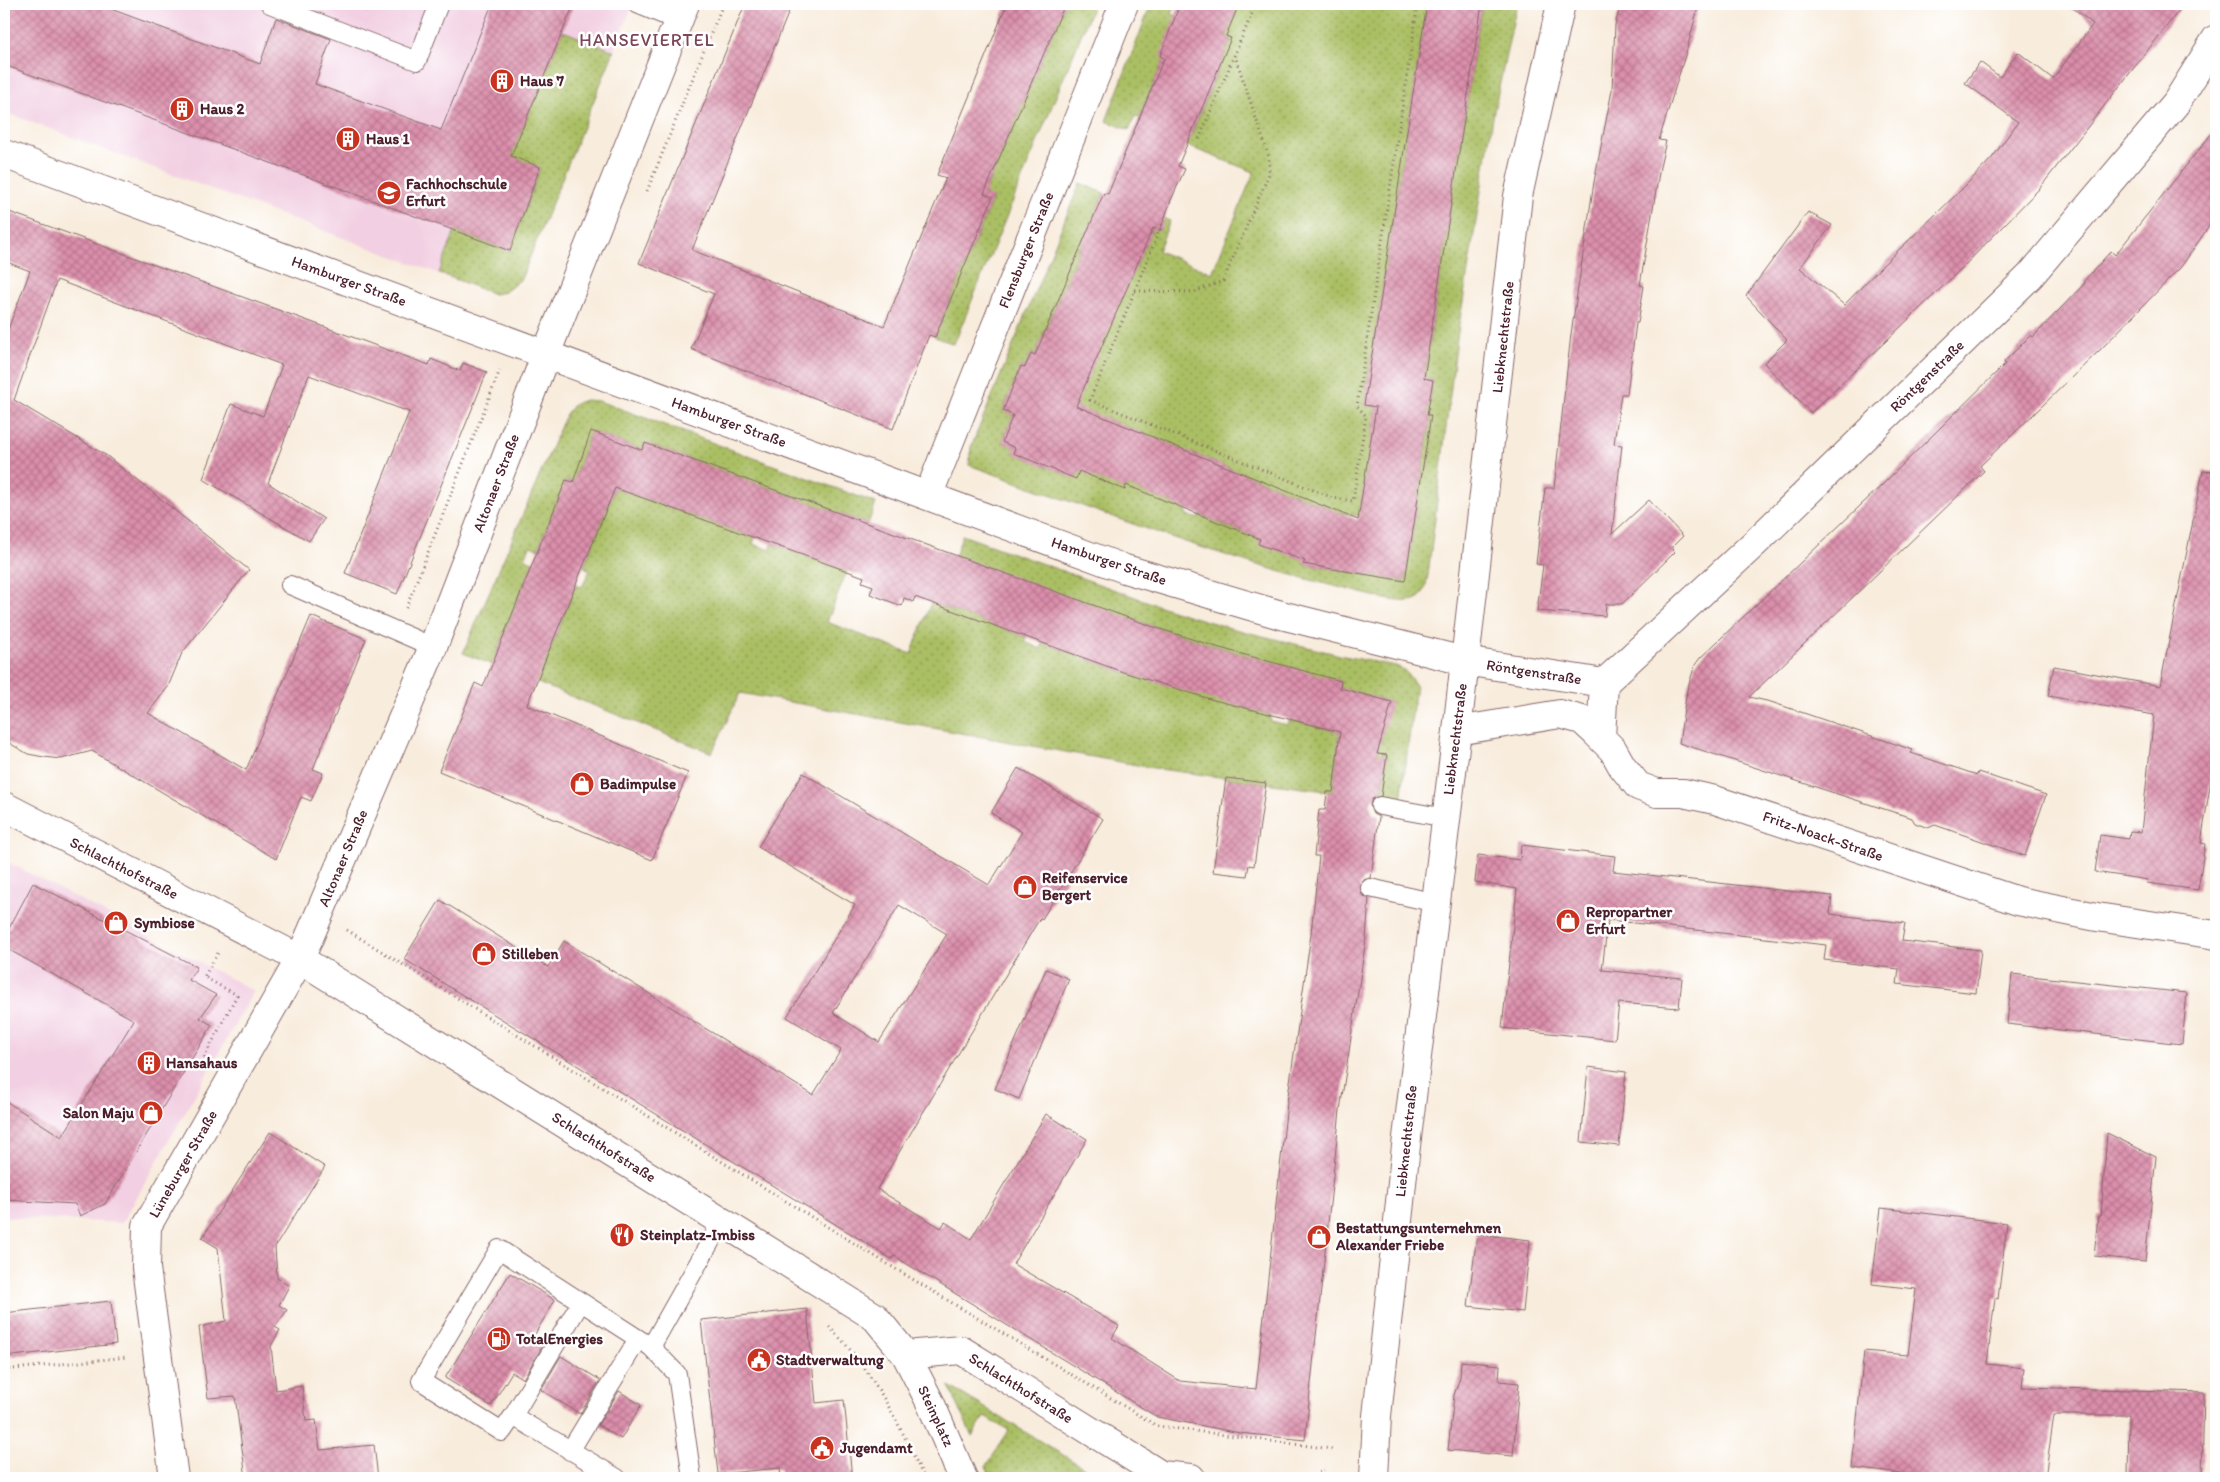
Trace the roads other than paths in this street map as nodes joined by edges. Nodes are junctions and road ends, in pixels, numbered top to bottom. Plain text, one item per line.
1 (270, 4) edge
2 (439, 4) edge
3 (637, 4) edge
4 (1124, 4) edge
5 (1560, 4) edge
6 (682, 12) edge
7 (2216, 40) edge
8 (4, 154) edge
9 (546, 354) junction
10 (928, 496) junction
11 (290, 586) dead end
12 (433, 647) junction
13 (1464, 661) junction
14 (1604, 683) junction
15 (1457, 731) junction
16 (1601, 738) junction
17 (4, 806) edge
18 (1380, 806) dead end
19 (1446, 818) junction
20 (1370, 888) dead end
21 (1436, 903) junction
22 (2216, 935) edge
23 (300, 959) junction
24 (722, 1221) junction
25 (582, 1302) junction
26 (645, 1343) junction
27 (906, 1355) junction
28 (513, 1416) junction
29 (570, 1451) junction
30 (174, 1478) edge
31 (617, 1478) edge
32 (692, 1478) edge
33 (963, 1478) edge
34 (1192, 1478) edge
35 (1374, 1478) edge

1 - 2 lane
3 - 6 lane
4 - 10 street, Flensburger Straße
5 - 13 street, Liebknechtstraße
6 - 9 street, Altonaer Straße
7 - 14 street, Röntgenstraße
8 - 9 street, Hamburger Straße
9 - 10 street, Hamburger Straße
9 - 12 street, Altonaer Straße
10 - 13 street, Hamburger Straße
11 - 12 lane
12 - 23 street, Altonaer Straße
13 - 14 street, Röntgenstraße
13 - 15 street, Liebknechtstraße
14 - 16 street
15 - 16 street, Fritz-Noack-Straße
15 - 19 street, Liebknechtstraße
16 - 22 street, Fritz-Noack-Straße
17 - 23 street, Schlachthofstraße
18 - 19 lane
19 - 21 street, Liebknechtstraße
20 - 21 lane
21 - 35 street, Liebknechtstraße
23 - 24 street, Schlachthofstraße
23 - 30 street, Lüneburger Straße
24 - 26 lane
24 - 27 street, Schlachthofstraße
25 - 26 lane
25 - 28 lane
25 - 28 lane
26 - 29 lane
26 - 32 lane
27 - 33 street, Steinplatz
27 - 34 street, Schlachthofstraße
28 - 29 lane
29 - 31 lane

